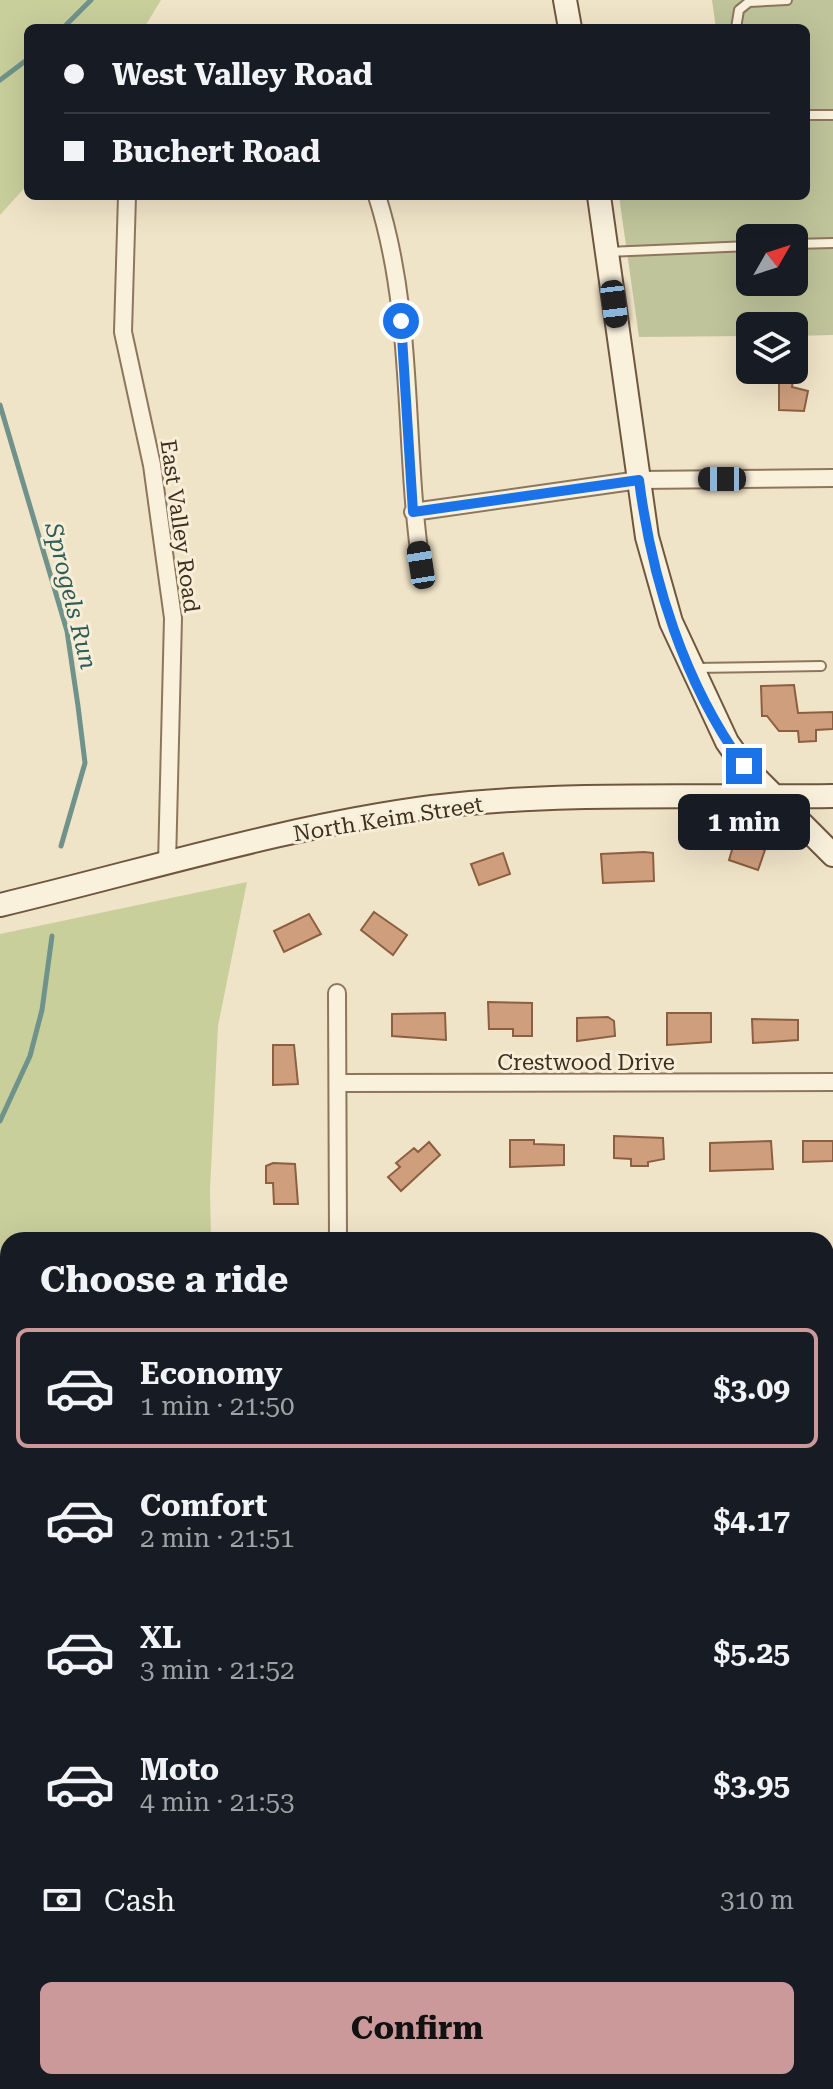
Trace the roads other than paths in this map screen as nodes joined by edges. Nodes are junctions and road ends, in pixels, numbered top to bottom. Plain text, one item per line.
1 (565, 0) edge
2 (787, 0) edge
3 (569, 24) edge
4 (737, 24) edge
5 (810, 115) edge
6 (833, 115) edge
7 (127, 200) edge
8 (378, 200) edge
9 (600, 200) edge
10 (833, 243) edge
11 (808, 244) edge
12 (736, 247) edge
13 (607, 252) junction
14 (833, 478) edge
15 (639, 480) junction
16 (413, 512) junction
17 (421, 565) dead end
18 (821, 666) dead end
19 (691, 668) junction
20 (833, 796) edge
21 (775, 797) junction
22 (833, 855) edge
23 (167, 864) junction
24 (0, 905) edge
25 (337, 993) dead end
26 (833, 1082) edge
27 (339, 1083) junction
28 (338, 1232) edge

1 - 3 street
2 - 4 lane
5 - 6 lane
7 - 23 street, East Valley Road
8 - 16 street
9 - 13 street
10 - 11 lane
12 - 13 lane
13 - 15 street
14 - 15 street
15 - 16 street
15 - 19 street
16 - 17 street
18 - 19 lane
19 - 21 street
20 - 21 street, North Keim Street
21 - 22 street
21 - 23 street, North Keim Street
23 - 24 street, North Keim Street
25 - 27 street
26 - 27 street, Crestwood Drive
27 - 28 street

